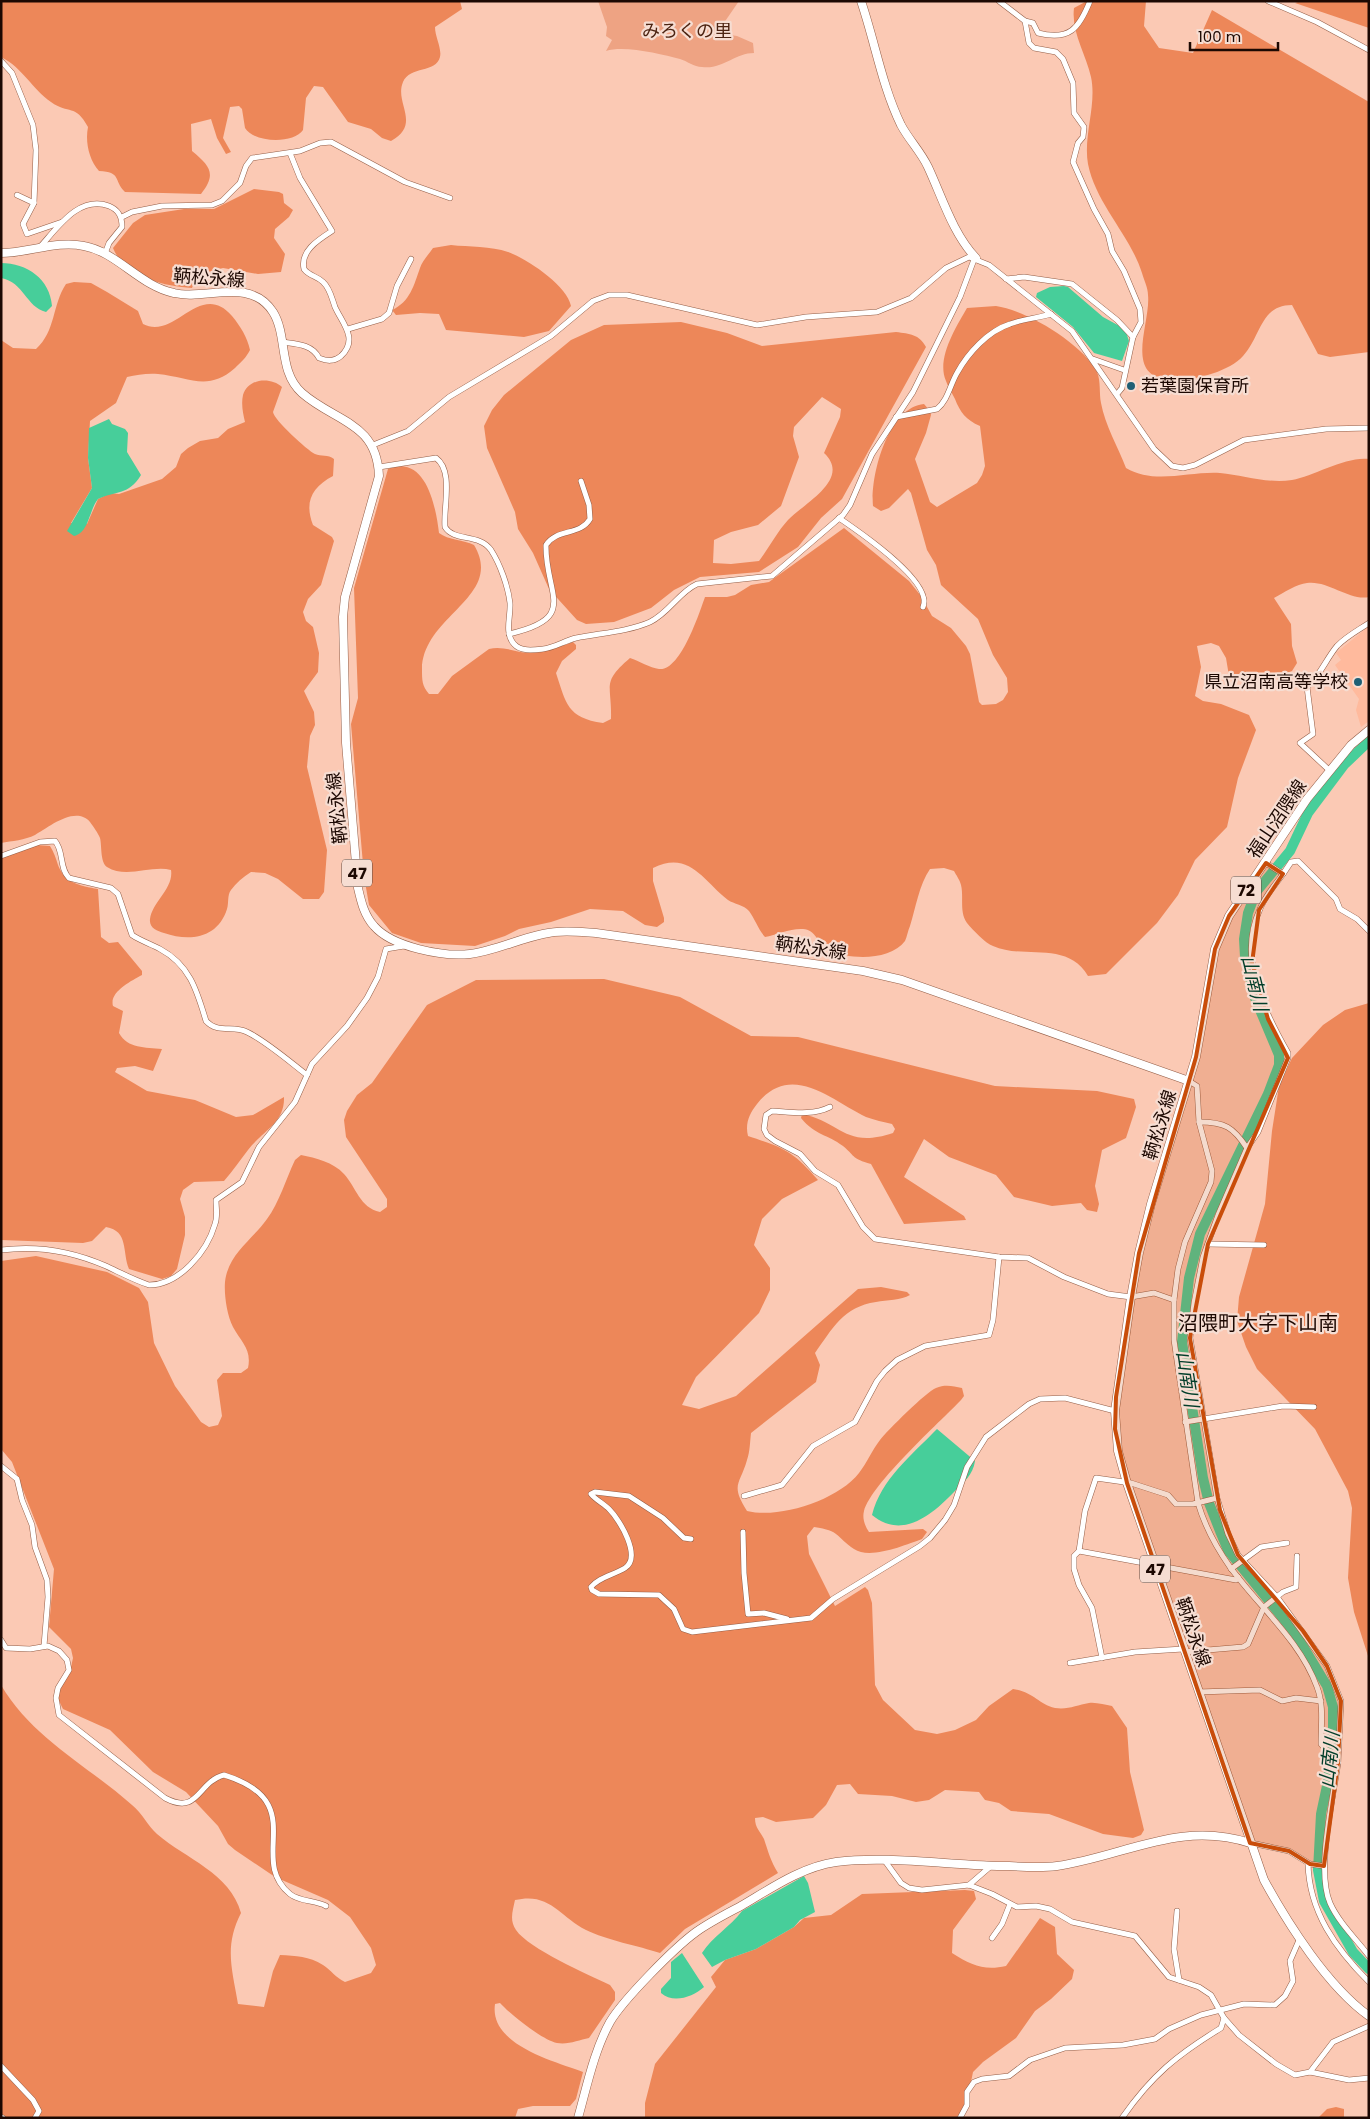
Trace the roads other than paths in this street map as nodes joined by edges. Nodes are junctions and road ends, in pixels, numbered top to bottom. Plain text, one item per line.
1 (861, 1) edge
2 (999, 1) edge
3 (1090, 1) edge
4 (1268, 1) edge
5 (1024, 21) junction
6 (1369, 50) edge
7 (1, 61) edge
8 (290, 153) junction
9 (17, 195) dead end
10 (450, 198) dead end
11 (34, 203) junction
12 (122, 217) junction
13 (62, 222) junction
14 (40, 248) junction
15 (98, 250) junction
16 (1, 253) edge
17 (411, 258) dead end
18 (976, 258) junction
19 (1006, 279) junction
20 (1051, 314) junction
21 (348, 329) junction
22 (1133, 337) junction
23 (282, 342) junction
24 (1093, 358) junction
25 (1124, 370) junction
26 (1117, 394) junction
27 (895, 417) junction
28 (1369, 428) edge
29 (373, 445) junction
30 (379, 467) junction
31 (580, 481) dead end
32 (839, 518) junction
33 (923, 607) dead end
34 (1369, 623) edge
35 (509, 634) junction
36 (1369, 730) edge
37 (1329, 770) junction
38 (1, 856) edge
39 (1269, 865) junction
40 (1282, 873) junction
41 (1369, 931) edge
42 (407, 945) junction
43 (307, 1075) junction
44 (1189, 1081) junction
45 (830, 1107) dead end
46 (1200, 1122) junction
47 (1246, 1147) junction
48 (1208, 1244) junction
49 (1264, 1245) dead end
50 (1, 1250) edge
51 (999, 1256) junction
52 (1131, 1297) junction
53 (1174, 1300) junction
54 (1314, 1407) dead end
55 (1115, 1412) junction
56 (1203, 1418) junction
57 (1187, 1421) junction
58 (1, 1466) edge
59 (1126, 1483) junction
60 (744, 1496) dead end
61 (1216, 1498) junction
62 (1200, 1503) junction
63 (743, 1532) dead end
64 (691, 1539) dead end
65 (1287, 1543) dead end
66 (1079, 1551) junction
67 (1297, 1556) dead end
68 (1242, 1561) junction
69 (1154, 1565) junction
70 (1233, 1568) junction
71 (1238, 1577) junction
72 (1275, 1598) junction
73 (1266, 1606) junction
74 (795, 1621) junction
75 (1, 1640) edge
76 (44, 1646) junction
77 (1184, 1650) junction
78 (1102, 1658) junction
79 (1070, 1664) dead end
80 (1198, 1692) junction
81 (1321, 1701) junction
82 (1337, 1761) junction
83 (1250, 1843) junction
84 (885, 1861) junction
85 (1309, 1864) junction
86 (1323, 1865) junction
87 (991, 1866) junction
88 (970, 1885) junction
89 (1010, 1904) junction
90 (326, 1906) dead end
91 (1177, 1911) dead end
92 (992, 1938) dead end
93 (1300, 1938) junction
94 (1369, 1956) edge
95 (1179, 1980) junction
96 (1369, 1982) edge
97 (1221, 2011) junction
98 (1369, 2016) edge
99 (1224, 2018) junction
100 (1369, 2026) edge
101 (1, 2066) edge
102 (1310, 2072) junction
103 (1369, 2078) edge
104 (35, 2118) edge
105 (578, 2118) edge
106 (960, 2118) edge
107 (1122, 2118) edge

1 - 18 main road
2 - 5 street
3 - 5 street
4 - 6 street
5 - 22 street
7 - 11 street
8 - 10 street
8 - 12 street
8 - 21 street
9 - 11 street
11 - 13 street
12 - 13 street
12 - 15 street
13 - 14 street
14 - 15 main road, 鞆松永線 / 47
14 - 16 main road, 鞆松永線 / 47
15 - 23 main road, 鞆松永線 / 47
17 - 21 street
18 - 19 street
18 - 27 street
18 - 29 street
19 - 20 street
19 - 22 street
20 - 24 street
20 - 27 street
21 - 23 street
22 - 25 street
23 - 29 main road, 鞆松永線 / 47
24 - 25 street
24 - 26 street
25 - 26 street
26 - 28 street
27 - 32 street
29 - 30 main road, 鞆松永線 / 47
30 - 35 street
30 - 42 main road, 鞆松永線 / 47
31 - 35 street
32 - 33 street
32 - 35 street
34 - 37 street
36 - 37 main road, 福山沼隈線 / 72
37 - 39 main road, 福山沼隈線 / 72
38 - 43 street
39 - 40 street
39 - 44 main road, 福山沼隈線 / 72
40 - 41 street
40 - 47 street
42 - 43 street
42 - 44 main road, 鞆松永線 / 47
43 - 50 street
44 - 46 street
44 - 52 main road, 鞆松永線 / 47
45 - 51 street
46 - 47 street
46 - 53 street
47 - 48 street
48 - 49 street
48 - 56 street
51 - 52 street
51 - 60 street
52 - 53 street
52 - 55 main road, 鞆松永線 / 47
53 - 57 street
54 - 56 street
55 - 59 main road, 鞆松永線 / 47
55 - 74 street
56 - 57 street
56 - 61 street
57 - 62 street
58 - 76 street
59 - 62 street
59 - 66 street
59 - 69 main road, 鞆松永線 / 47
61 - 62 street
61 - 68 street
62 - 70 street
63 - 74 street
64 - 74 street
65 - 68 street
66 - 69 street
66 - 78 street
67 - 72 street
68 - 70 street
68 - 72 street
69 - 71 street
69 - 77 main road, 鞆松永線 / 47
70 - 71 street
71 - 73 street
72 - 73 street
72 - 82 street
73 - 77 street
73 - 81 street
75 - 76 street
76 - 90 street
77 - 78 street
77 - 80 main road, 鞆松永線 / 47
78 - 79 street
80 - 81 street
80 - 83 main road, 鞆松永線 / 47
81 - 82 street
82 - 86 street
83 - 85 street
83 - 87 main road
83 - 93 main road, 鞆松永線 / 47
84 - 87 main road
84 - 88 street
84 - 105 main road
85 - 86 street
85 - 96 street
86 - 94 street
87 - 88 street
88 - 89 street
89 - 92 street
89 - 95 street
91 - 95 street
93 - 97 street
93 - 98 main road, 鞆松永線 / 47
95 - 97 street
97 - 99 street
97 - 106 street
99 - 102 street
99 - 107 street
100 - 102 street
101 - 104 street
102 - 103 street

